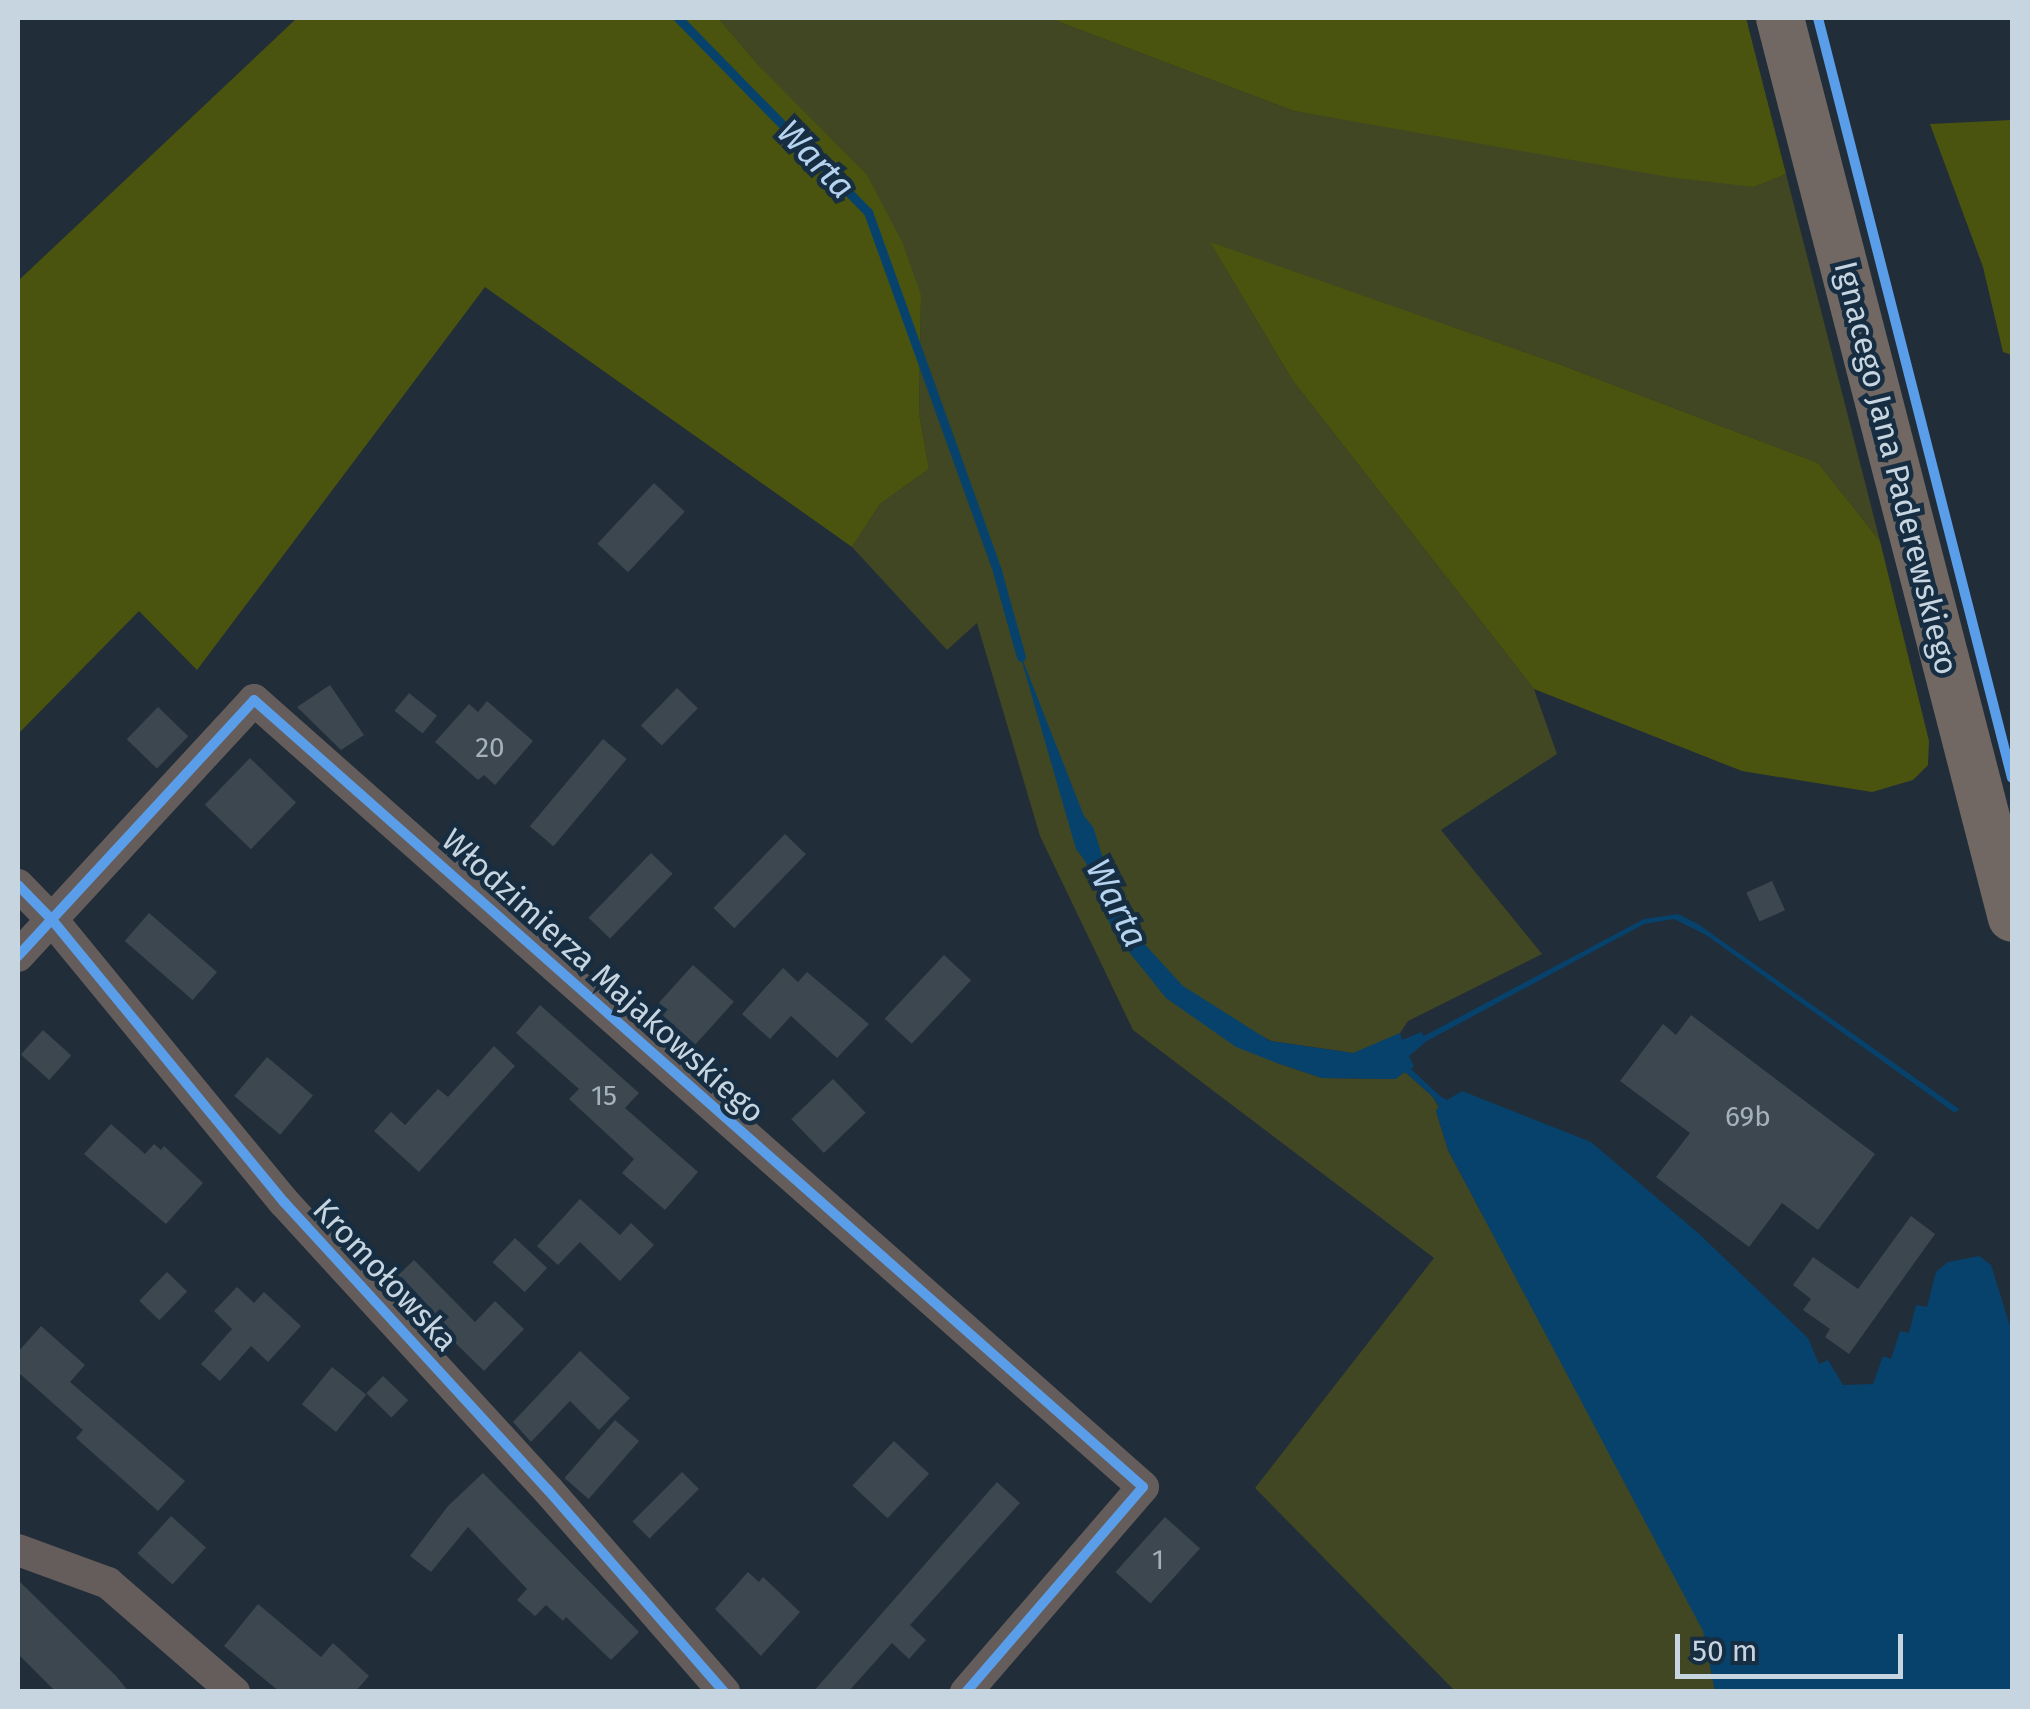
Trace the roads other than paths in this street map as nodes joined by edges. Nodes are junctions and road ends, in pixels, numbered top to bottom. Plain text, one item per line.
1 (1780, 18) edge
2 (18, 885) edge
3 (2012, 918) edge
4 (52, 921) junction
5 (18, 956) edge
6 (18, 1550) edge
7 (234, 1692) edge
8 (724, 1692) edge
9 (966, 1692) edge

1 - 3 main road, Ignacego Jana Paderewskiego
2 - 4 street, Kromołowska
4 - 5 street
4 - 8 street, Kromołowska
4 - 9 street, Włodzimierza Majakowskiego
6 - 7 street

